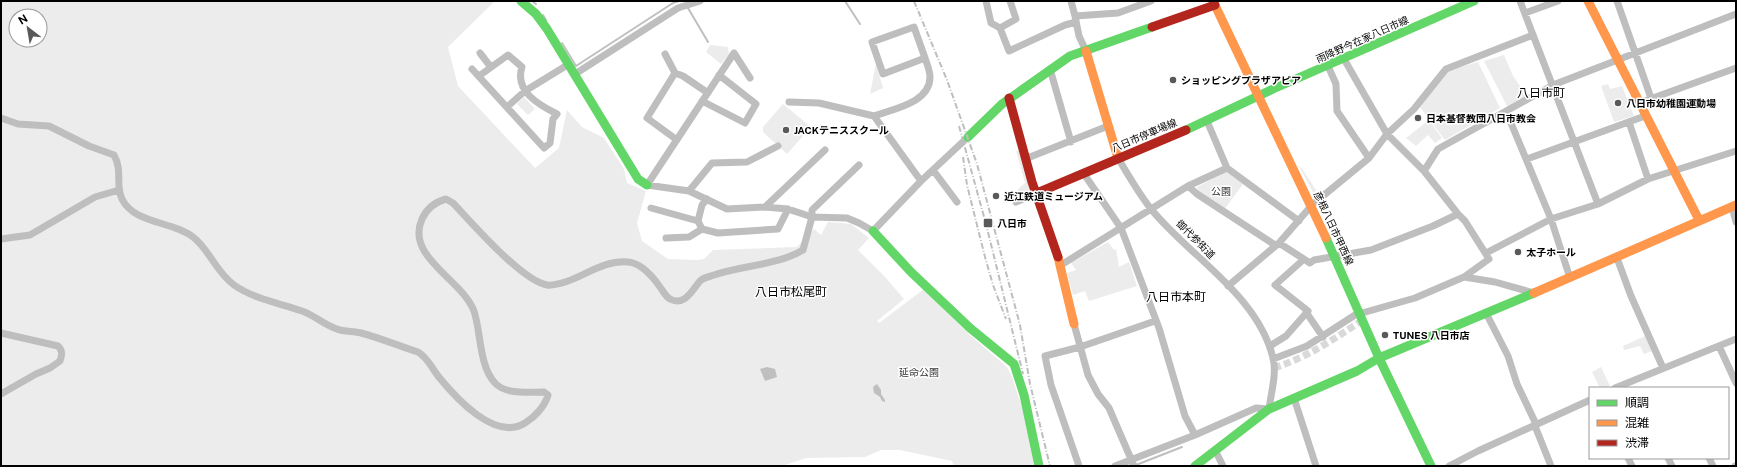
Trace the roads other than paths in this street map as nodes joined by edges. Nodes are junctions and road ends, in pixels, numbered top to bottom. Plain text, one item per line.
1 (521, 1) edge
2 (700, 1) edge
3 (986, 1) edge
4 (1010, 1) edge
5 (1071, 1) edge
6 (1150, 1) edge
7 (1474, 1) edge
8 (1520, 1) edge
9 (1558, 1) edge
10 (1588, 1) edge
11 (1617, 1) edge
12 (1214, 3) edge
13 (1457, 4) edge
14 (1525, 13) junction
15 (1736, 14) edge
16 (1076, 19) junction
17 (1000, 28) junction
18 (1533, 35) junction
19 (1086, 51) junction
20 (480, 53) dead end
21 (1635, 53) junction
22 (665, 54) dead end
23 (925, 58) junction
24 (1344, 59) junction
25 (1617, 60) junction
26 (569, 64) junction
27 (490, 66) junction
28 (1328, 66) junction
29 (1736, 68) edge
30 (472, 69) dead end
31 (1050, 69) junction
32 (675, 73) junction
33 (575, 74) junction
34 (479, 76) junction
35 (719, 76) junction
36 (750, 78) dead end
37 (1553, 85) junction
38 (525, 91) junction
39 (708, 93) junction
40 (1259, 96) junction
41 (1009, 98) junction
42 (1651, 98) junction
43 (702, 101) junction
44 (788, 102) dead end
45 (1639, 103) junction
46 (507, 106) junction
47 (1506, 111) junction
48 (874, 116) junction
49 (1645, 116) junction
50 (1, 118) edge
51 (1207, 121) junction
52 (1629, 122) junction
53 (1108, 126) junction
54 (1387, 134) junction
55 (968, 137) joint
56 (677, 140) junction
57 (1071, 142) junction
58 (1574, 142) junction
59 (778, 146) dead end
60 (825, 150) dead end
61 (1736, 151) edge
62 (1118, 158) junction
63 (1369, 158) junction
64 (1025, 159) junction
65 (1527, 159) junction
66 (859, 165) dead end
67 (1227, 168) junction
68 (933, 170) junction
69 (1424, 171) junction
70 (1674, 171) junction
71 (1084, 174) junction
72 (1648, 179) junction
73 (921, 181) junction
74 (647, 185) junction
75 (1188, 186) junction
76 (119, 190) junction
77 (690, 191) junction
78 (1037, 193) junction
79 (708, 199) junction
80 (957, 202) dead end
81 (1016, 202) dead end
82 (1598, 204) junction
83 (1312, 205) junction
84 (1734, 206) edge
85 (765, 207) junction
86 (651, 208) dead end
87 (788, 208) junction
88 (1151, 209) junction
89 (1458, 214) junction
90 (812, 217) junction
91 (1551, 219) junction
92 (1699, 220) junction
93 (698, 221) junction
94 (1299, 221) junction
95 (1736, 222) edge
96 (1122, 228) junction
97 (702, 229) junction
98 (873, 232) junction
99 (666, 238) dead end
100 (1, 240) edge
101 (1277, 244) junction
102 (1486, 253) junction
103 (1336, 256) junction
104 (1617, 258) junction
105 (1303, 260) junction
106 (1061, 265) junction
107 (1464, 277) junction
108 (1570, 278) junction
109 (1228, 286) junction
110 (1534, 293) junction
111 (1306, 312) junction
112 (1360, 313) junction
113 (1486, 313) junction
114 (1155, 321) junction
115 (1074, 324) joint
116 (1, 333) edge
117 (1323, 337) junction
118 (1736, 339) edge
119 (1270, 346) junction
120 (1719, 346) junction
121 (1080, 347) junction
122 (1379, 358) junction
123 (1273, 359) junction
124 (1662, 368) junction
125 (1736, 383) edge
126 (1617, 387) edge
127 (1, 394) edge
128 (1294, 398) junction
129 (1589, 400) edge
130 (1269, 409) junction
131 (1535, 426) junction
132 (1195, 435) junction
133 (1215, 450) junction
134 (1133, 463) edge
135 (1039, 466) edge
136 (1078, 466) edge
137 (1114, 466) edge
138 (1195, 466) edge
139 (1223, 466) edge
140 (1316, 466) edge
141 (1431, 466) edge
142 (1449, 466) edge
143 (1551, 466) edge

1 - 26 street
2 - 33 street
3 - 17 street
4 - 17 street
5 - 16 street, 御代参街道
6 - 16 street
7 - 13 street, 雨降野今在家八日市線
8 - 14 street
9 - 14 street
10 - 25 street
11 - 21 street
12 - 19 street
12 - 40 street, 彦根八日市甲西線
13 - 24 street, 雨降野今在家八日市線
14 - 18 street
15 - 21 street
16 - 17 street
16 - 19 street, 御代参街道
18 - 37 street
18 - 54 street
19 - 31 street
19 - 53 street, 御代参街道
20 - 27 street
21 - 25 street
21 - 42 street
22 - 32 street
23 - 23 street
23 - 48 street
24 - 28 street, 雨降野今在家八日市線
24 - 54 street
25 - 37 street
25 - 45 street
26 - 33 street
26 - 38 street
27 - 34 street
27 - 38 street
28 - 40 street, 雨降野今在家八日市線
28 - 63 street
29 - 42 street
30 - 34 street
31 - 41 street
31 - 57 street
32 - 39 street
32 - 56 street
33 - 74 street
34 - 46 street
35 - 36 street
35 - 39 street
35 - 43 street
37 - 47 street
37 - 58 street
38 - 46 street
38 - 46 street
39 - 43 street
40 - 51 street, 八日市停車場線
40 - 83 street, 彦根八日市甲西線
41 - 55 street
41 - 64 street
42 - 45 street
43 - 56 street
44 - 48 street
45 - 49 street
47 - 65 street
47 - 69 street
48 - 73 street
49 - 52 street
49 - 70 street
50 - 76 street
51 - 62 street, 八日市停車場線
51 - 67 street
52 - 58 street
52 - 72 street
53 - 57 street
53 - 62 street, 御代参街道
54 - 63 street
54 - 69 street
55 - 68 street
56 - 74 street
57 - 64 street
58 - 65 street
58 - 82 street
59 - 77 street
60 - 85 street
61 - 70 street
62 - 71 street, 八日市停車場線
62 - 88 street, 御代参街道
63 - 83 street
64 - 78 street
65 - 91 street
66 - 90 street
67 - 75 street
67 - 94 street
68 - 73 street
68 - 80 street
69 - 89 street
70 - 72 street
70 - 92 street
71 - 78 street, 八日市停車場線
71 - 96 street
72 - 82 street
73 - 98 street
74 - 77 street
75 - 88 street
75 - 101 street
76 - 90 street
76 - 100 street
77 - 79 street
78 - 81 street
78 - 106 street
79 - 85 street
79 - 93 street
82 - 91 street
83 - 94 street
83 - 103 street, 彦根八日市甲西線
84 - 92 street
84 - 95 street
85 - 87 street
86 - 93 street
87 - 90 street
87 - 97 street
88 - 96 street
88 - 109 street, 御代参街道
89 - 102 street
89 - 103 street
90 - 98 street
91 - 102 street
91 - 108 street
92 - 104 street
93 - 97 street
94 - 101 street
96 - 106 street
96 - 114 street
97 - 99 street
98 - 135 street
101 - 105 street
101 - 109 street
102 - 107 street
103 - 105 street
103 - 112 street, 彦根八日市甲西線
104 - 108 street
104 - 124 street
105 - 111 street
106 - 115 street
107 - 110 street
107 - 112 street
108 - 110 street
109 - 119 street, 御代参街道
110 - 113 street
111 - 117 street
111 - 119 street
112 - 117 street
112 - 122 street, 彦根八日市甲西線
113 - 122 street
113 - 131 street
114 - 121 street
114 - 132 street
115 - 121 street
116 - 127 street
117 - 123 street
118 - 120 street
119 - 123 street, 御代参街道
120 - 124 street
120 - 125 street
121 - 134 street
121 - 136 street
122 - 128 street
122 - 141 street, 彦根八日市甲西線
123 - 130 street, 御代参街道
124 - 126 street
128 - 130 street
128 - 140 street
129 - 131 street
130 - 132 street
130 - 133 street
131 - 142 street
131 - 143 street
132 - 134 street
133 - 138 street
133 - 139 street
134 - 137 street

